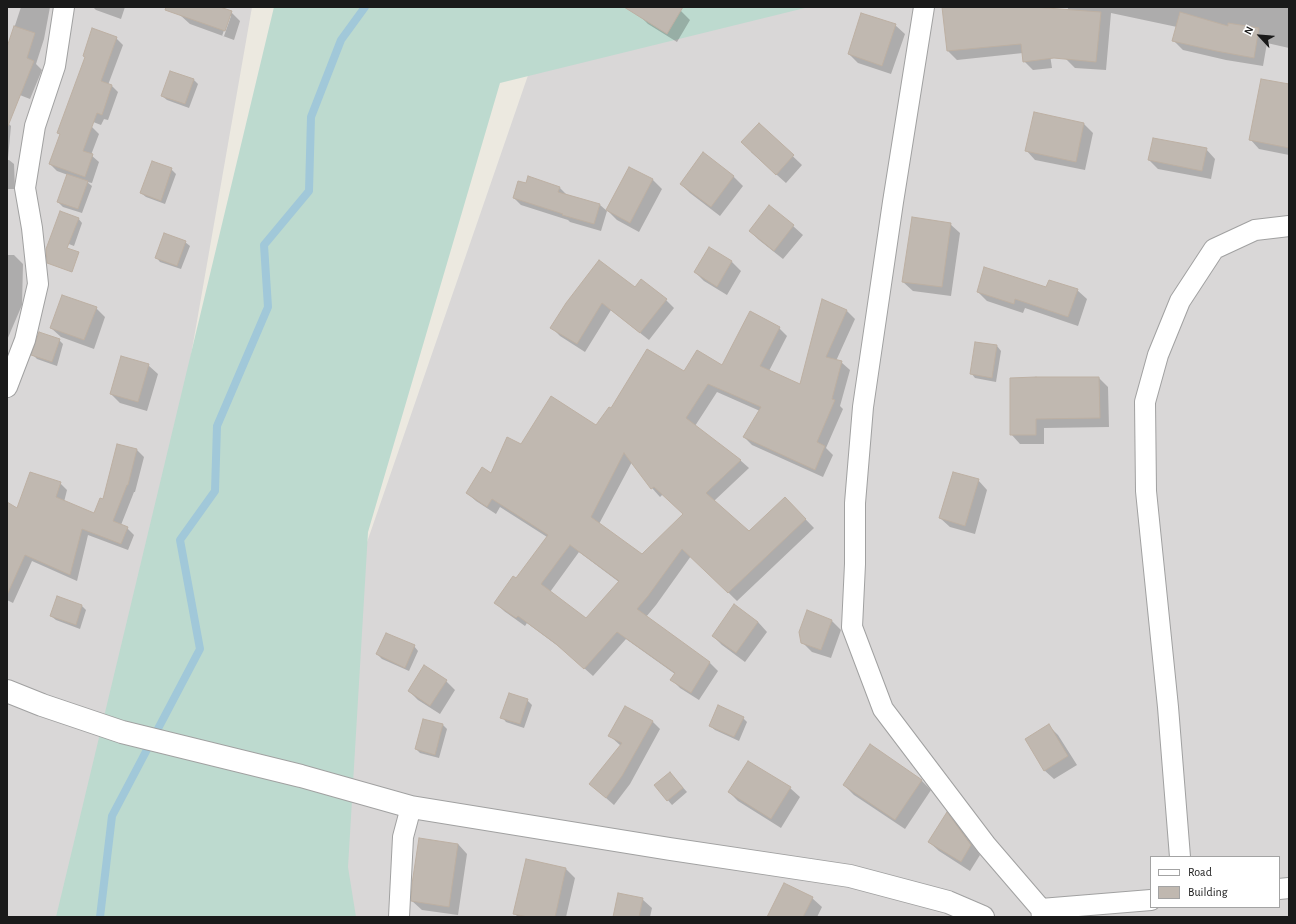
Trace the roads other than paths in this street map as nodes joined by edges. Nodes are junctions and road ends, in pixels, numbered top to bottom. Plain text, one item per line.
1 (64, 7) edge
2 (924, 7) edge
3 (1289, 226) edge
4 (7, 387) edge
5 (7, 691) edge
6 (411, 808) junction
7 (1180, 856) edge
8 (1150, 900) edge
9 (1041, 913) edge
10 (399, 917) edge
11 (983, 917) edge

1 - 4 street
2 - 9 street
3 - 7 street
5 - 6 street
6 - 10 street
6 - 11 street
8 - 9 street

